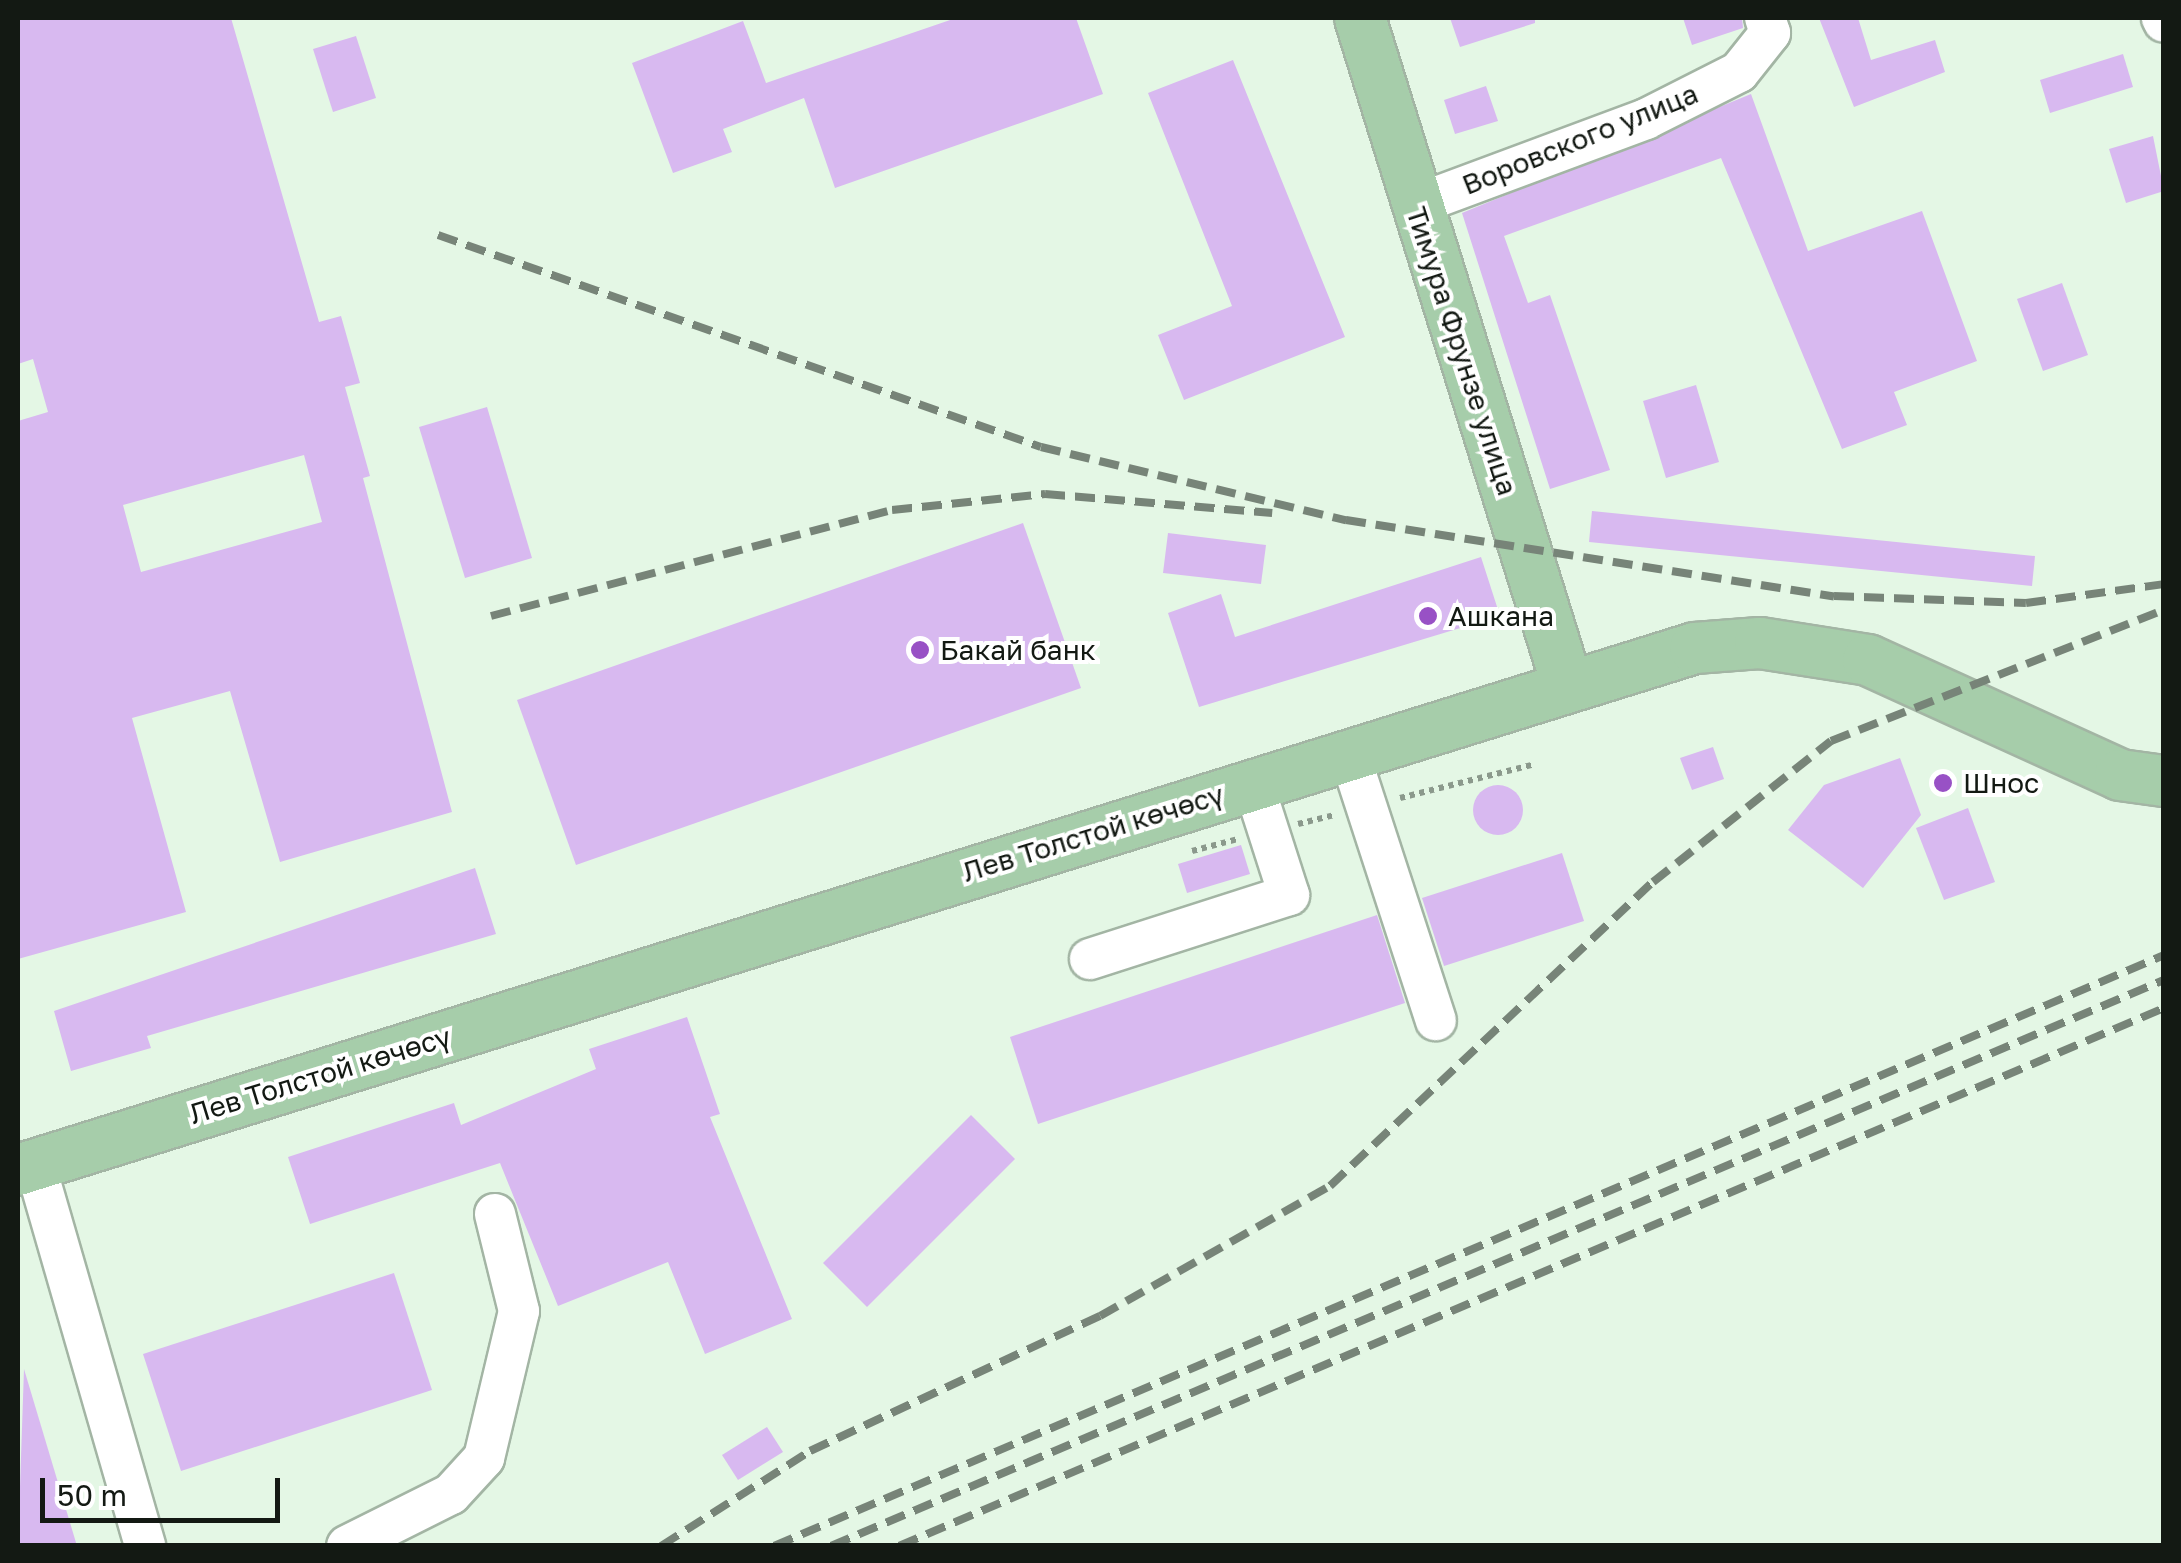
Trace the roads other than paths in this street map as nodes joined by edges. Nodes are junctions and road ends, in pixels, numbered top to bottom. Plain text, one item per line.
1 (1360, 18) edge
2 (1765, 18) edge
3 (1415, 205) junction
4 (1567, 684) junction
5 (1349, 753) junction
6 (2164, 782) edge
7 (1253, 783) junction
8 (1090, 959) dead end
9 (1436, 1020) dead end
10 (26, 1167) edge
11 (495, 1214) dead end
12 (145, 1546) edge
13 (347, 1546) edge

1 - 3 main road, Тимура Фрунзе улица
2 - 3 street, Воровского улица
3 - 4 main road, Тимура Фрунзе улица
4 - 5 main road, Лев Толстой көчөсү
4 - 6 main road, Лев Толстой көчөсү
5 - 7 main road, Лев Толстой көчөсү
5 - 9 street
7 - 8 street
7 - 10 main road, Лев Толстой көчөсү
10 - 12 street
11 - 13 street

